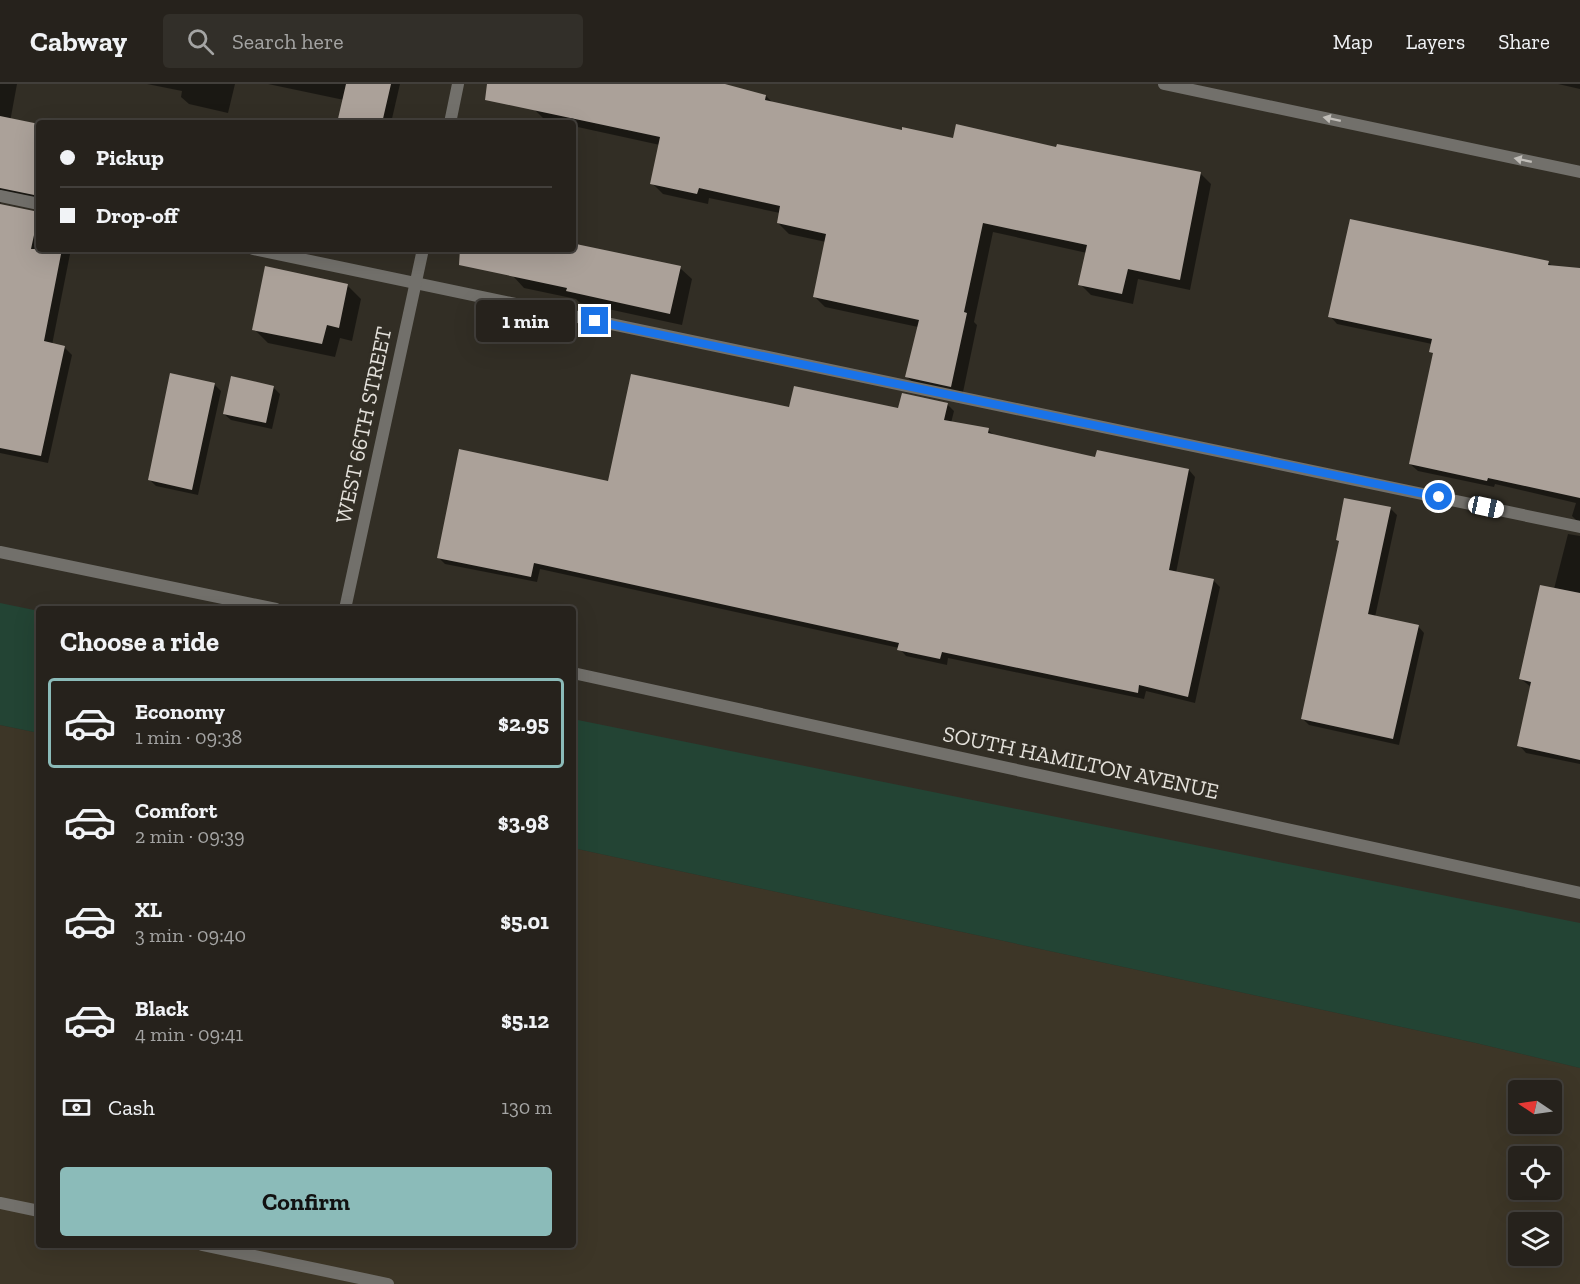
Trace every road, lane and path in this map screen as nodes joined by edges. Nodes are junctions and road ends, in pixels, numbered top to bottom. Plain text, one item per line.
1 (458, 84) edge
2 (1164, 84) edge
3 (451, 120) edge
4 (1580, 172) edge
5 (0, 196) edge
6 (36, 203) edge
7 (268, 252) edge
8 (422, 252) edge
9 (415, 284) junction
10 (1580, 527) edge
11 (0, 552) edge
12 (261, 606) edge
13 (346, 606) edge
14 (576, 674) edge
15 (1580, 893) edge
16 (0, 1203) edge
17 (36, 1210) edge
18 (216, 1248) edge
19 (388, 1284) edge

1 - 3 street
4 -> 2 street
5 - 6 street
7 - 9 street
8 - 9 street, WEST 66TH STREET
9 - 10 street
9 - 13 street, WEST 66TH STREET
11 - 12 street
14 - 15 street, SOUTH HAMILTON AVENUE
16 - 17 street
18 - 19 street

